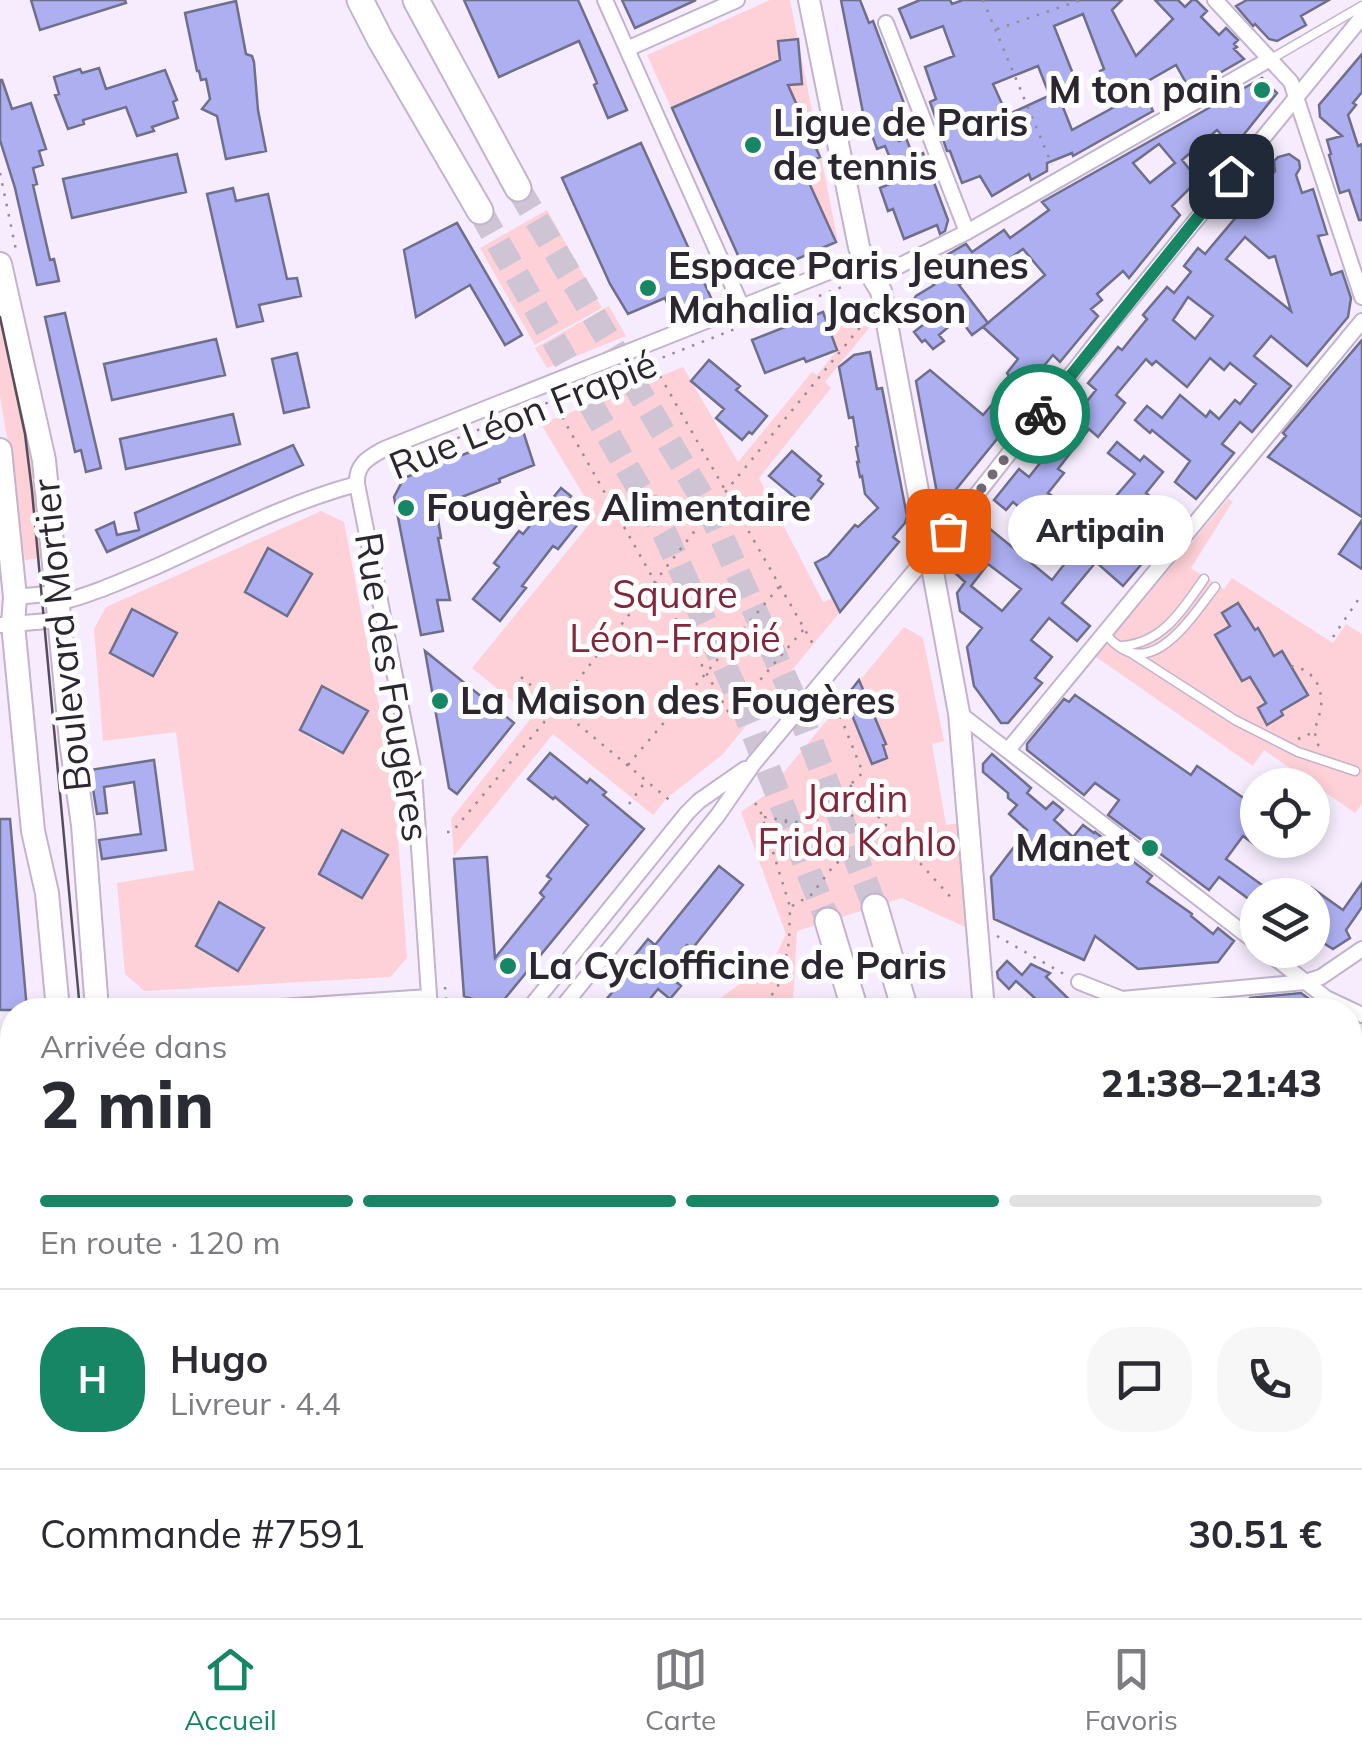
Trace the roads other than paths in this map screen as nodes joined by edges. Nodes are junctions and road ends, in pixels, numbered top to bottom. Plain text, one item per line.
1 (360, 0) edge
2 (416, 0) edge
3 (606, 0) edge
4 (737, 0) edge
5 (809, 0) edge
6 (1215, 0) edge
7 (1362, 6) edge
8 (1362, 17) edge
9 (886, 22) dead end
10 (627, 49) junction
11 (1270, 59) junction
12 (1297, 96) junction
13 (518, 188) tunnel mouth
14 (480, 212) tunnel mouth
15 (967, 232) junction
16 (0, 264) edge
17 (866, 268) junction
18 (1362, 297) edge
19 (742, 307) junction
20 (1362, 321) edge
21 (0, 450) edge
22 (357, 484) junction
23 (930, 552) junction
24 (1204, 579) dead end
25 (1215, 587) dead end
26 (15, 598) junction
27 (58, 605) junction
28 (6, 625) edge
29 (1112, 640) junction
30 (1131, 653) junction
31 (959, 712) junction
32 (1008, 750) junction
33 (754, 763) junction
34 (1355, 770) dead end
35 (874, 907) tunnel mouth
36 (828, 921) tunnel mouth
37 (1240, 930) edge
38 (1362, 950) edge
39 (1288, 968) edge
40 (1078, 982) road end
41 (1305, 982) junction
42 (57, 998) edge
43 (96, 998) edge
44 (430, 998) edge
45 (538, 998) edge
46 (570, 998) edge
47 (851, 998) edge
48 (901, 998) edge
49 (983, 998) edge
50 (1119, 998) edge
51 (1133, 998) edge
52 (1326, 998) edge

1 - 14 highway
2 - 13 highway
3 - 10 street
4 - 10 street
5 - 17 street
6 - 11 street
7 - 11 lane
8 - 12 street
9 - 15 street
10 - 19 street
11 - 12 street
11 - 15 street
12 - 18 street
12 - 23 street
15 - 17 street
16 - 27 main road, Boulevard Mortier
17 - 19 street, Rue Léon Frapié
17 - 23 street
19 - 22 street, Rue Léon Frapié
20 - 29 street
21 - 26 main road, Boulevard Mortier
22 - 27 street
22 - 44 street, Rue des Fougères
23 - 31 street
23 - 33 street
24 - 29 lane
25 - 30 lane
26 - 27 street
26 - 28 main road, Boulevard Mortier
27 - 28 street
27 - 43 main road, Boulevard Mortier
28 - 42 main road, Boulevard Mortier
29 - 30 lane
29 - 32 street
30 - 34 lane
31 - 32 street
31 - 49 street
32 - 37 street
33 - 45 street
33 - 46 street
35 - 48 highway
36 - 47 highway
38 - 41 street
39 - 41 street
40 - 50 street
41 - 51 street
41 - 52 street

